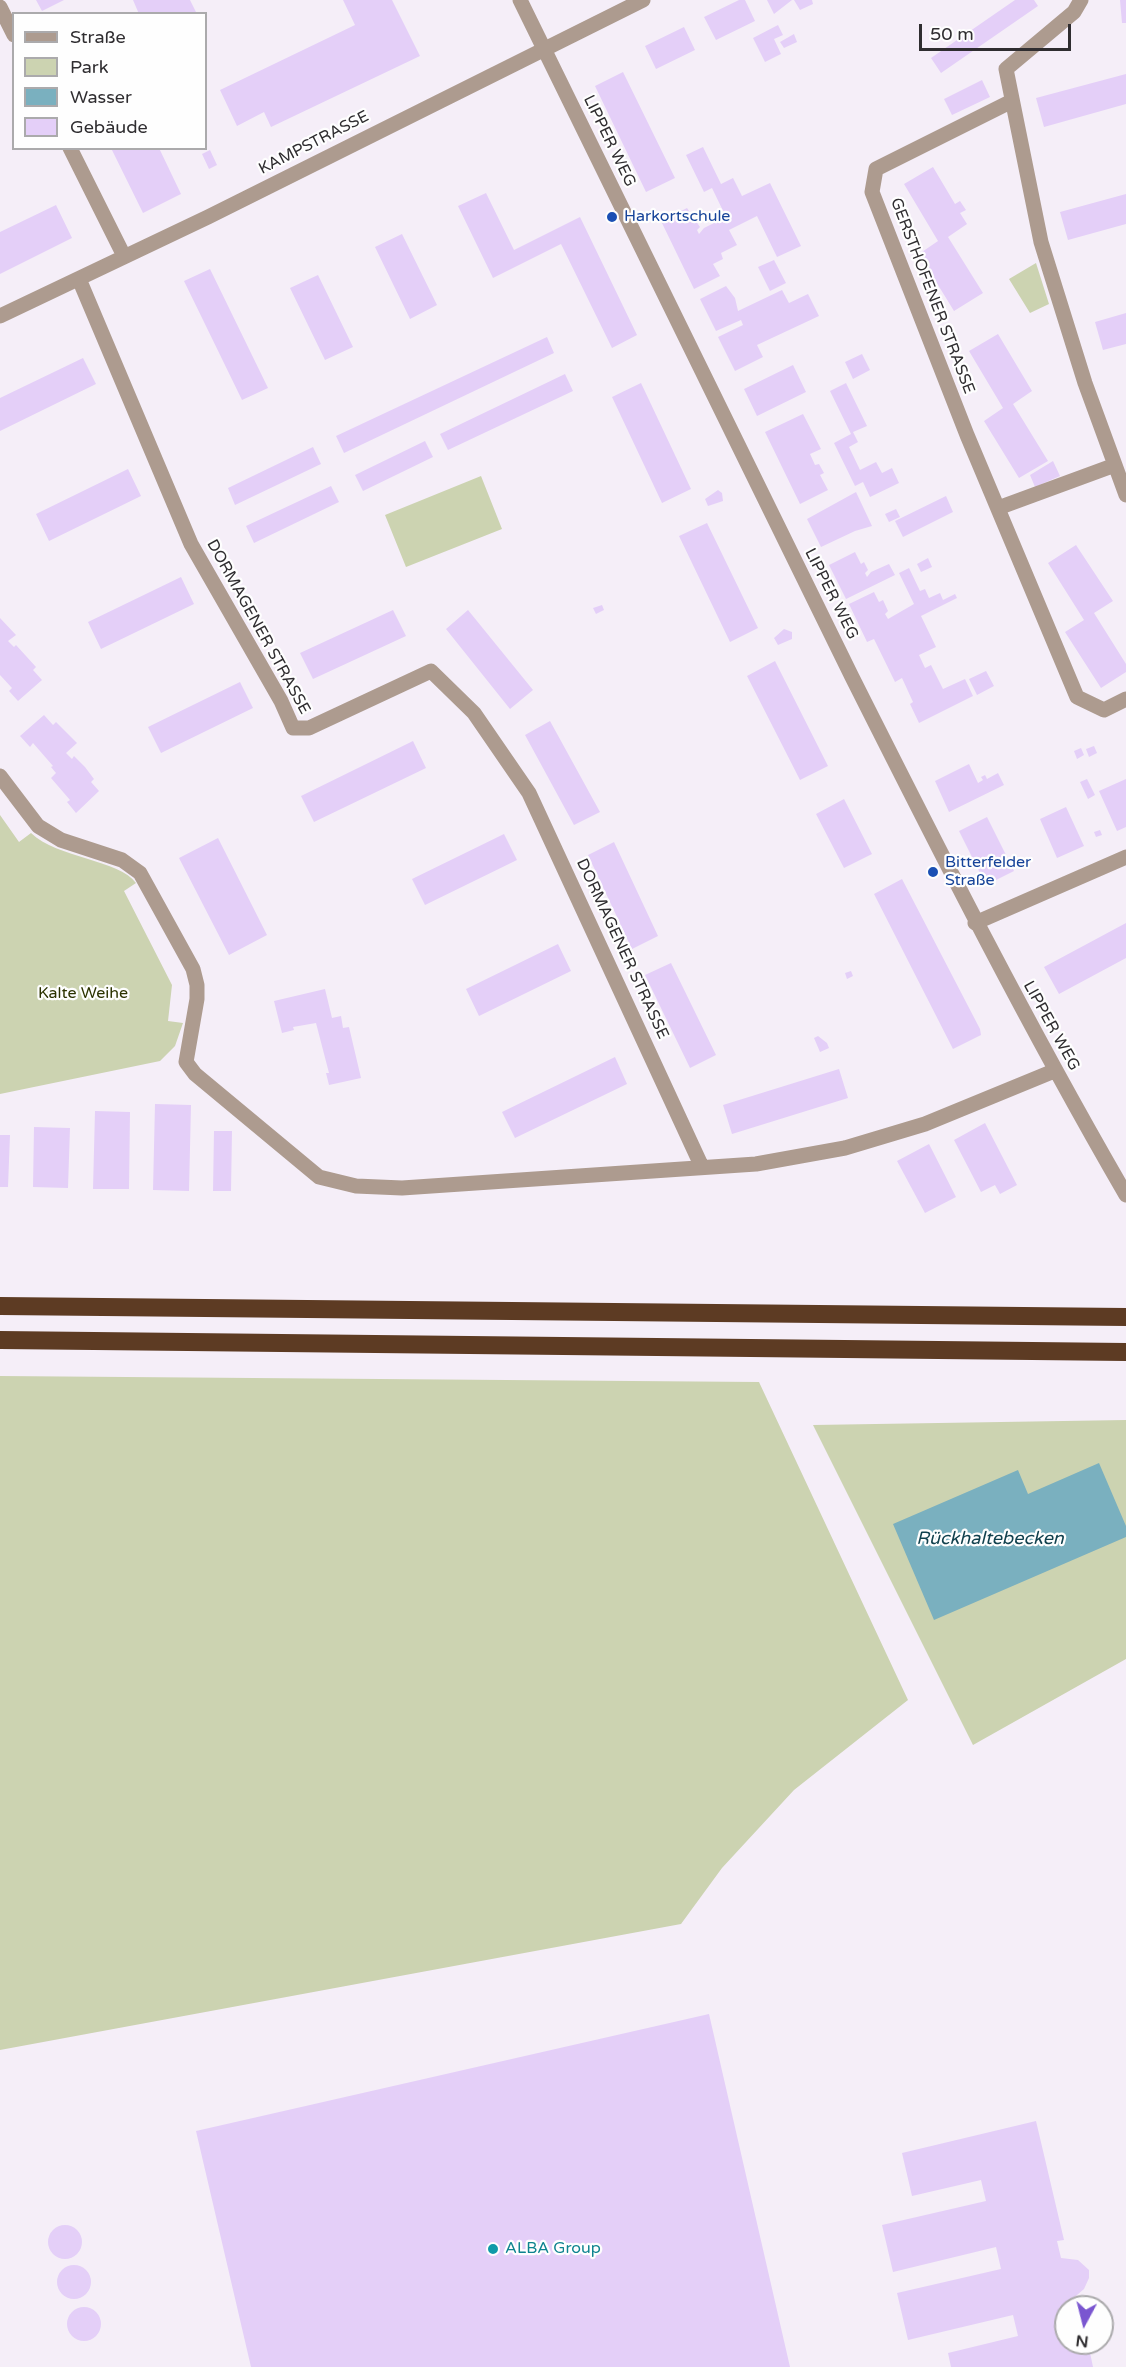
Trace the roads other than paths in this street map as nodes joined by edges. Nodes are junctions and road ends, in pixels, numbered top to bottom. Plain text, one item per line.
1 (520, 0) edge
2 (643, 0) edge
3 (1081, 0) edge
4 (0, 8) edge
5 (12, 31) edge
6 (545, 50) junction
7 (1012, 101) junction
8 (71, 150) edge
9 (124, 256) junction
10 (79, 279) junction
11 (0, 316) edge
12 (1115, 465) junction
13 (1126, 495) edge
14 (998, 508) junction
15 (1126, 699) edge
16 (0, 776) edge
17 (1126, 857) edge
18 (975, 924) junction
19 (1054, 1071) junction
20 (702, 1167) junction
21 (1126, 1195) edge
22 (0, 1306) edge
23 (1126, 1317) edge
24 (0, 1340) edge
25 (1126, 1352) edge

1 - 6 street, LIPPER WEG
2 - 6 street, KAMPSTRASSE
3 - 7 street
4 - 5 street
6 - 9 street, KAMPSTRASSE
6 - 18 street, LIPPER WEG
7 - 12 street
7 - 14 street, GERSTHOFENER STRASSE
8 - 9 street
9 - 10 street, KAMPSTRASSE
10 - 11 street, KAMPSTRASSE
10 - 20 street, DORMAGENER STRASSE
12 - 13 street
12 - 14 street
14 - 15 street, GERSTHOFENER STRASSE
16 - 20 street
17 - 18 street
18 - 19 street, LIPPER WEG
19 - 20 street
19 - 21 street, LIPPER WEG
22 - 23 highway
24 - 25 highway

